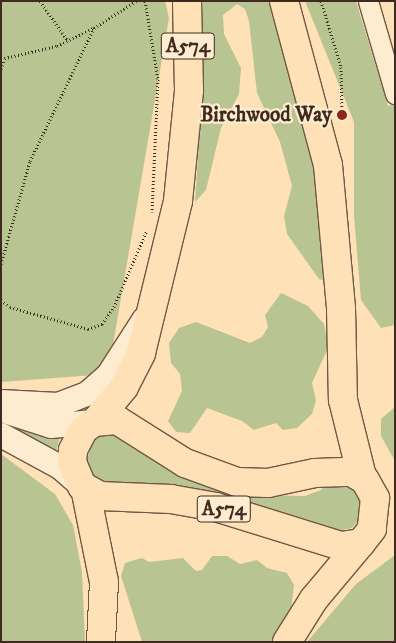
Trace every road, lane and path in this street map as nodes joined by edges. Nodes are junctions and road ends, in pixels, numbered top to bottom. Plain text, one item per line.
1 (40, 1) edge
2 (136, 1) edge
3 (145, 1) edge
4 (187, 1) edge
5 (284, 1) edge
6 (321, 1) edge
7 (368, 1) edge
8 (94, 28) junction
9 (68, 41) junction
10 (3, 59) edge
11 (1, 69) edge
12 (395, 94) edge
13 (342, 116) dead end
14 (1, 264) edge
15 (1, 300) edge
16 (151, 307) junction
17 (1, 402) edge
18 (1, 409) edge
19 (95, 422) junction
20 (1, 435) edge
21 (364, 478) junction
22 (395, 486) edge
23 (83, 487) junction
24 (395, 531) edge
25 (363, 542) junction
26 (101, 642) edge
27 (288, 642) edge

1 - 9 path
2 - 8 path
3 - 15 path
4 - 16 main road, A574
5 - 21 main road
6 - 13 path
7 - 12 street
8 - 9 path
8 - 14 path
9 - 10 path
10 - 11 path
16 - 17 street
16 - 19 main road, A574
18 - 19 street
19 - 21 main road, A574
19 - 23 main road, A574
20 - 23 street
21 - 22 main road, A574
21 - 25 main road
23 - 25 main road, A574
23 - 26 main road, A574
24 - 25 main road, A574
25 - 27 main road

